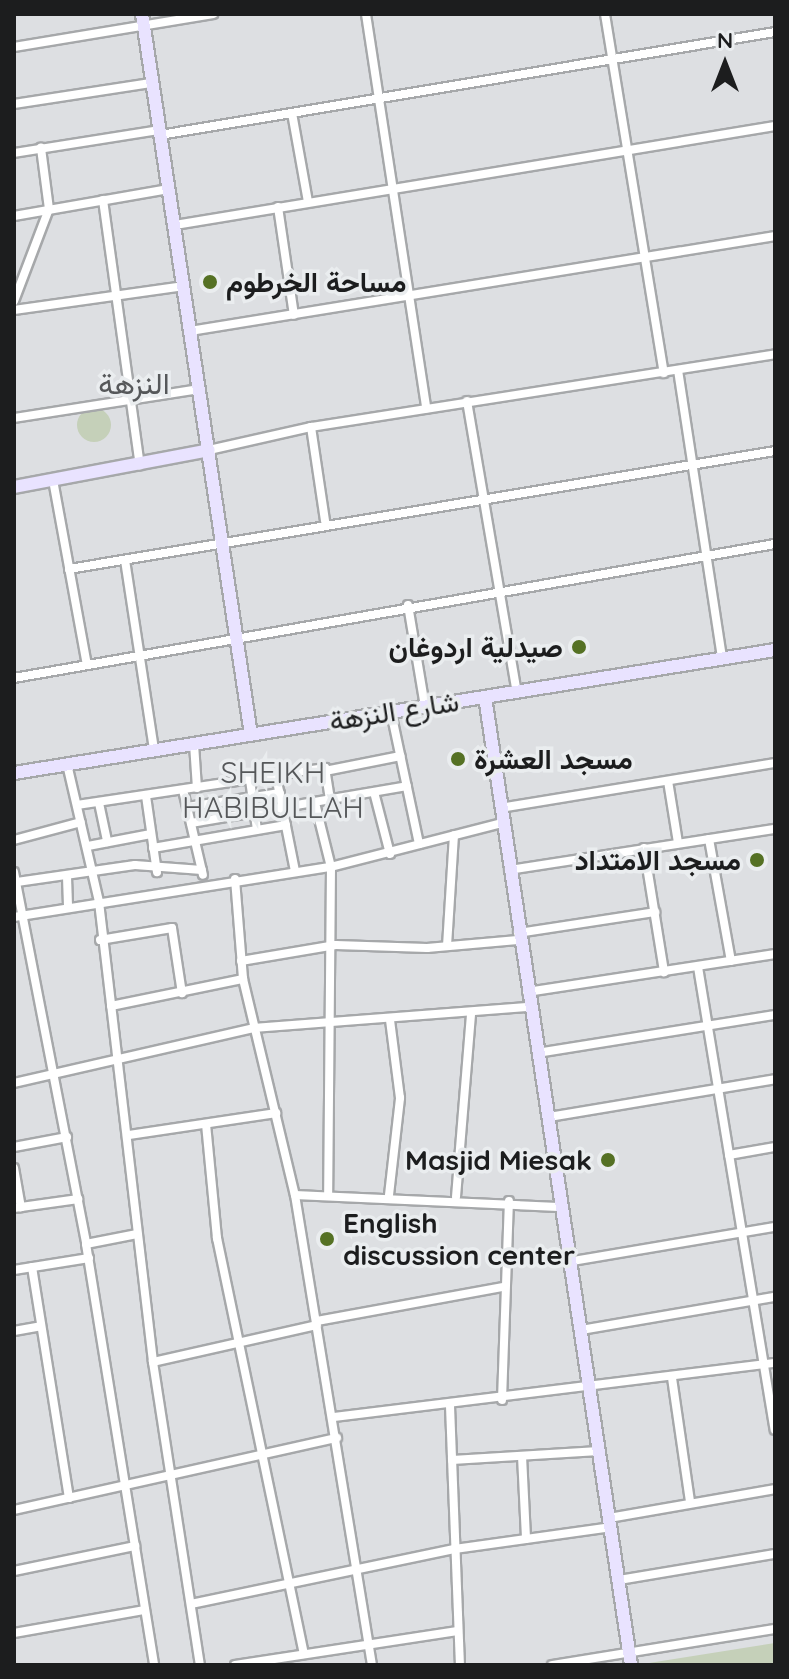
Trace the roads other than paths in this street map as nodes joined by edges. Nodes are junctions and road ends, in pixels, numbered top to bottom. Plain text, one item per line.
1 (213, 14) edge
2 (366, 14) edge
3 (605, 14) edge
4 (143, 18) edge
5 (775, 32) edge
6 (14, 47) edge
7 (612, 56) junction
8 (152, 83) junction
9 (379, 99) junction
10 (14, 104) edge
11 (292, 113) junction
12 (775, 126) edge
13 (159, 132) junction
14 (41, 148) junction
15 (627, 150) junction
16 (14, 153) edge
17 (169, 189) junction
18 (393, 189) junction
19 (103, 200) junction
20 (308, 202) junction
21 (278, 207) junction
22 (49, 209) junction
23 (14, 216) edge
24 (175, 225) junction
25 (775, 236) edge
26 (644, 255) junction
27 (184, 286) junction
28 (409, 294) junction
29 (117, 297) junction
30 (14, 300) edge
31 (14, 310) edge
32 (294, 315) junction
33 (190, 331) junction
34 (775, 354) edge
35 (678, 370) junction
36 (664, 373) junction
37 (199, 389) junction
38 (132, 400) junction
39 (467, 401) junction
40 (426, 408) junction
41 (14, 418) edge
42 (311, 427) junction
43 (209, 450) junction
44 (775, 451) edge
45 (140, 465) junction
46 (692, 465) junction
47 (53, 480) junction
48 (14, 487) edge
49 (484, 498) junction
50 (325, 521) junction
51 (221, 543) junction
52 (775, 544) edge
53 (706, 555) junction
54 (125, 560) junction
55 (69, 569) junction
56 (500, 589) junction
57 (408, 605) junction
58 (235, 634) junction
59 (775, 650) edge
60 (141, 654) junction
61 (722, 659) junction
62 (87, 665) junction
63 (14, 678) edge
64 (517, 692) junction
65 (485, 697) junction
66 (425, 707) junction
67 (391, 712) junction
68 (251, 735) junction
69 (194, 744) junction
70 (154, 750) junction
71 (401, 756) junction
72 (775, 763) edge
73 (67, 764) junction
74 (325, 771) junction
75 (14, 773) edge
76 (276, 776) junction
77 (250, 780) junction
78 (668, 781) junction
79 (407, 786) junction
80 (197, 788) junction
81 (183, 790) junction
82 (374, 792) junction
83 (280, 793) junction
84 (146, 796) junction
85 (253, 797) junction
86 (330, 801) junction
87 (99, 803) junction
88 (315, 803) junction
89 (77, 805) junction
90 (187, 807) junction
91 (500, 808) junction
92 (283, 810) junction
93 (255, 814) junction
94 (81, 822) junction
95 (191, 823) junction
96 (502, 823) junction
97 (286, 825) junction
98 (775, 829) edge
99 (257, 830) junction
100 (151, 834) junction
101 (454, 835) junction
102 (709, 839) junction
103 (14, 840) edge
104 (195, 840) junction
105 (107, 842) junction
106 (678, 843) junction
107 (419, 844) junction
108 (88, 846) junction
109 (153, 848) junction
110 (644, 848) junction
111 (390, 854) junction
112 (331, 867) junction
113 (202, 870) junction
114 (509, 870) junction
115 (295, 871) junction
116 (14, 872) edge
117 (157, 872) junction
118 (94, 874) junction
119 (67, 877) junction
120 (235, 879) junction
121 (17, 882) junction
122 (205, 883) junction
123 (99, 902) junction
124 (68, 907) junction
125 (655, 912) junction
126 (26, 915) junction
127 (14, 917) edge
128 (518, 936) junction
129 (100, 940) junction
130 (447, 946) junction
131 (328, 948) junction
132 (775, 954) edge
133 (241, 961) junction
134 (731, 961) junction
135 (698, 967) junction
136 (664, 972) junction
137 (243, 979) junction
138 (526, 992) junction
139 (182, 993) junction
140 (111, 1006) junction
141 (529, 1007) junction
142 (471, 1013) junction
143 (775, 1015) edge
144 (390, 1020) junction
145 (325, 1024) junction
146 (708, 1026) junction
147 (254, 1028) junction
148 (537, 1053) junction
149 (120, 1061) junction
150 (55, 1076) junction
151 (775, 1081) edge
152 (14, 1083) edge
153 (718, 1090) junction
154 (276, 1113) junction
155 (549, 1117) junction
156 (206, 1124) junction
157 (129, 1135) junction
158 (67, 1137) junction
159 (14, 1147) edge
160 (775, 1147) edge
161 (729, 1155) junction
162 (14, 1168) edge
163 (328, 1194) junction
164 (295, 1195) junction
165 (389, 1195) junction
166 (456, 1197) junction
167 (78, 1199) junction
168 (509, 1201) junction
169 (565, 1207) junction
170 (18, 1208) edge
171 (775, 1227) edge
172 (137, 1234) junction
173 (742, 1234) junction
174 (86, 1244) junction
175 (89, 1258) junction
176 (573, 1261) junction
177 (32, 1267) junction
178 (14, 1270) edge
179 (502, 1287) junction
180 (775, 1297) edge
181 (753, 1300) junction
182 (317, 1323) junction
183 (41, 1326) junction
184 (581, 1330) junction
185 (14, 1331) edge
186 (240, 1342) junction
187 (153, 1362) junction
188 (775, 1363) edge
189 (763, 1365) junction
190 (672, 1378) junction
191 (590, 1390) junction
192 (502, 1400) junction
193 (450, 1406) junction
194 (334, 1417) junction
195 (775, 1430) edge
196 (337, 1438) junction
197 (599, 1451) junction
198 (262, 1455) junction
199 (522, 1456) junction
200 (452, 1460) junction
201 (170, 1478) junction
202 (126, 1488) junction
203 (775, 1489) edge
204 (69, 1498) junction
205 (690, 1502) junction
206 (14, 1510) edge
207 (610, 1522) junction
208 (526, 1539) junction
209 (135, 1546) junction
210 (455, 1549) junction
211 (775, 1554) edge
212 (358, 1568) junction
213 (14, 1571) edge
214 (619, 1580) junction
215 (290, 1583) junction
216 (191, 1604) junction
217 (145, 1610) junction
218 (775, 1629) edge
219 (457, 1631) junction
220 (14, 1633) edge
221 (369, 1643) junction
222 (304, 1654) junction
223 (630, 1659) edge
224 (154, 1665) edge
225 (200, 1665) edge
226 (235, 1665) edge
227 (372, 1665) edge
228 (460, 1665) edge
229 (552, 1665) edge

1 - 4 street
2 - 9 street
3 - 7 street
4 - 6 street
4 - 8 street
5 - 7 street
7 - 9 street
7 - 15 street
8 - 10 street
8 - 13 street
9 - 11 street
9 - 18 street
11 - 13 street
11 - 20 street
12 - 15 street
13 - 14 street
13 - 17 street
14 - 16 street
14 - 22 street
15 - 18 street
15 - 26 street
17 - 19 street
17 - 24 street
18 - 20 street
18 - 28 street
19 - 22 street
19 - 29 street
20 - 21 street
21 - 24 street
21 - 32 street
22 - 23 street
22 - 30 street
24 - 27 street
25 - 26 street
26 - 28 street
26 - 36 street
27 - 29 street
27 - 33 street
28 - 32 street
28 - 40 street
29 - 31 street
29 - 38 street
32 - 33 street
33 - 37 street
34 - 35 street
35 - 36 street
35 - 46 street
36 - 39 street
37 - 38 street
37 - 43 street
38 - 41 street
38 - 45 street
39 - 40 street
39 - 49 street
40 - 42 street
42 - 43 street
42 - 50 street
43 - 45 street
43 - 51 street
44 - 46 street
45 - 47 street
46 - 49 street
46 - 53 street
47 - 48 street
47 - 55 street
49 - 50 street
49 - 56 street
50 - 51 street
51 - 54 street
51 - 58 street
52 - 53 street
53 - 56 street
53 - 61 street
54 - 55 street
54 - 60 street
55 - 62 street
56 - 57 street
56 - 64 street
57 - 58 street
57 - 66 street
58 - 60 street
58 - 68 street
59 - 61 street, شارع النزهة
60 - 62 street
60 - 70 street
61 - 64 street, شارع النزهة
62 - 63 street
64 - 65 street, شارع النزهة
65 - 66 street, شارع النزهة
65 - 91 street
66 - 67 street, شارع النزهة
67 - 68 street, شارع النزهة
67 - 71 street
68 - 69 street, شارع النزهة
69 - 70 street, شارع النزهة
69 - 80 street
70 - 73 street, شارع النزهة
71 - 74 street
71 - 79 street
72 - 78 street
73 - 75 street, شارع النزهة
73 - 89 street
74 - 76 street
74 - 86 street
76 - 77 street
76 - 83 street
77 - 80 street
77 - 85 street
78 - 91 street
78 - 106 street
79 - 82 street
79 - 107 street
80 - 81 street
81 - 84 street
81 - 90 street
82 - 86 street
82 - 111 street
83 - 85 street
83 - 92 street
84 - 87 street
84 - 100 street
85 - 90 street
85 - 93 street
86 - 88 street
87 - 89 street
87 - 105 street
88 - 92 street
88 - 112 street
89 - 94 street
90 - 95 street
91 - 96 street
92 - 93 street
92 - 97 street
93 - 95 street
93 - 99 street
94 - 103 street
94 - 108 street
95 - 104 street
96 - 101 street
96 - 114 street
97 - 99 street
97 - 115 street
98 - 102 street
99 - 104 street
100 - 105 street
100 - 109 street
101 - 107 street
101 - 130 street
102 - 106 street
102 - 134 street
104 - 109 street
104 - 113 street
105 - 108 street
106 - 110 street
107 - 111 street
108 - 118 street
109 - 117 street
110 - 114 street
110 - 125 street
111 - 112 street
112 - 115 street
112 - 131 street
113 - 117 street
113 - 122 street
114 - 128 street
115 - 120 street
116 - 121 street
117 - 118 street
118 - 119 street
118 - 123 street
119 - 121 street
119 - 124 street
120 - 122 street
120 - 133 street
121 - 126 street
122 - 123 street
123 - 124 street
123 - 129 street
124 - 126 street
125 - 128 street
125 - 136 street
126 - 127 street
126 - 150 street
128 - 130 street
128 - 138 street
129 - 139 street
129 - 140 street
130 - 131 street
131 - 133 street
131 - 145 street
132 - 134 street
133 - 137 street
134 - 135 street
135 - 136 street
135 - 146 street
136 - 138 street
137 - 139 street
137 - 147 street
138 - 141 street
139 - 140 street
140 - 149 street
141 - 142 street
141 - 148 street
142 - 144 street
142 - 166 street
143 - 146 street
144 - 145 street
144 - 165 street
145 - 147 street
145 - 163 street
146 - 148 street
146 - 153 street
147 - 149 street
147 - 154 street
148 - 155 street
149 - 150 street
149 - 157 street
150 - 152 street
150 - 158 street
151 - 153 street
153 - 155 street
153 - 161 street
154 - 156 street
154 - 164 street
155 - 169 street
156 - 157 street
156 - 186 street
157 - 172 street
158 - 159 street
158 - 167 street
160 - 161 street
161 - 173 street
162 - 170 street
163 - 164 street
163 - 165 street
164 - 182 street
165 - 166 street
166 - 168 street
167 - 170 street
167 - 174 street
168 - 169 street
168 - 179 street
169 - 176 street
171 - 173 street
172 - 174 street
172 - 187 street
173 - 176 street
173 - 181 street
174 - 175 street
175 - 177 street
175 - 202 street
176 - 184 street
177 - 178 street
177 - 183 street
179 - 182 street
179 - 192 street
180 - 181 street
181 - 184 street
181 - 189 street
182 - 186 street
182 - 194 street
183 - 185 street
183 - 204 street
184 - 191 street
186 - 187 street
186 - 198 street
187 - 201 street
188 - 189 street
189 - 190 street
189 - 195 street
190 - 191 street
190 - 205 street
191 - 192 street
191 - 197 street
192 - 193 street
193 - 194 street
193 - 200 street
194 - 196 street
196 - 198 street
196 - 212 street
197 - 199 street
197 - 207 street
198 - 201 street
198 - 215 street
199 - 200 street
199 - 208 street
200 - 210 street
201 - 202 street
201 - 216 street
202 - 204 street
202 - 209 street
203 - 205 street
204 - 206 street
205 - 207 street
207 - 208 street
207 - 214 street
208 - 210 street
209 - 213 street
209 - 217 street
210 - 212 street
210 - 219 street
211 - 214 street
212 - 215 street
212 - 221 street
214 - 223 street
215 - 216 street
215 - 222 street
216 - 225 street
217 - 220 street
217 - 224 street
218 - 223 street
219 - 221 street
219 - 228 street
221 - 222 street
221 - 227 street
222 - 226 street
223 - 229 street

